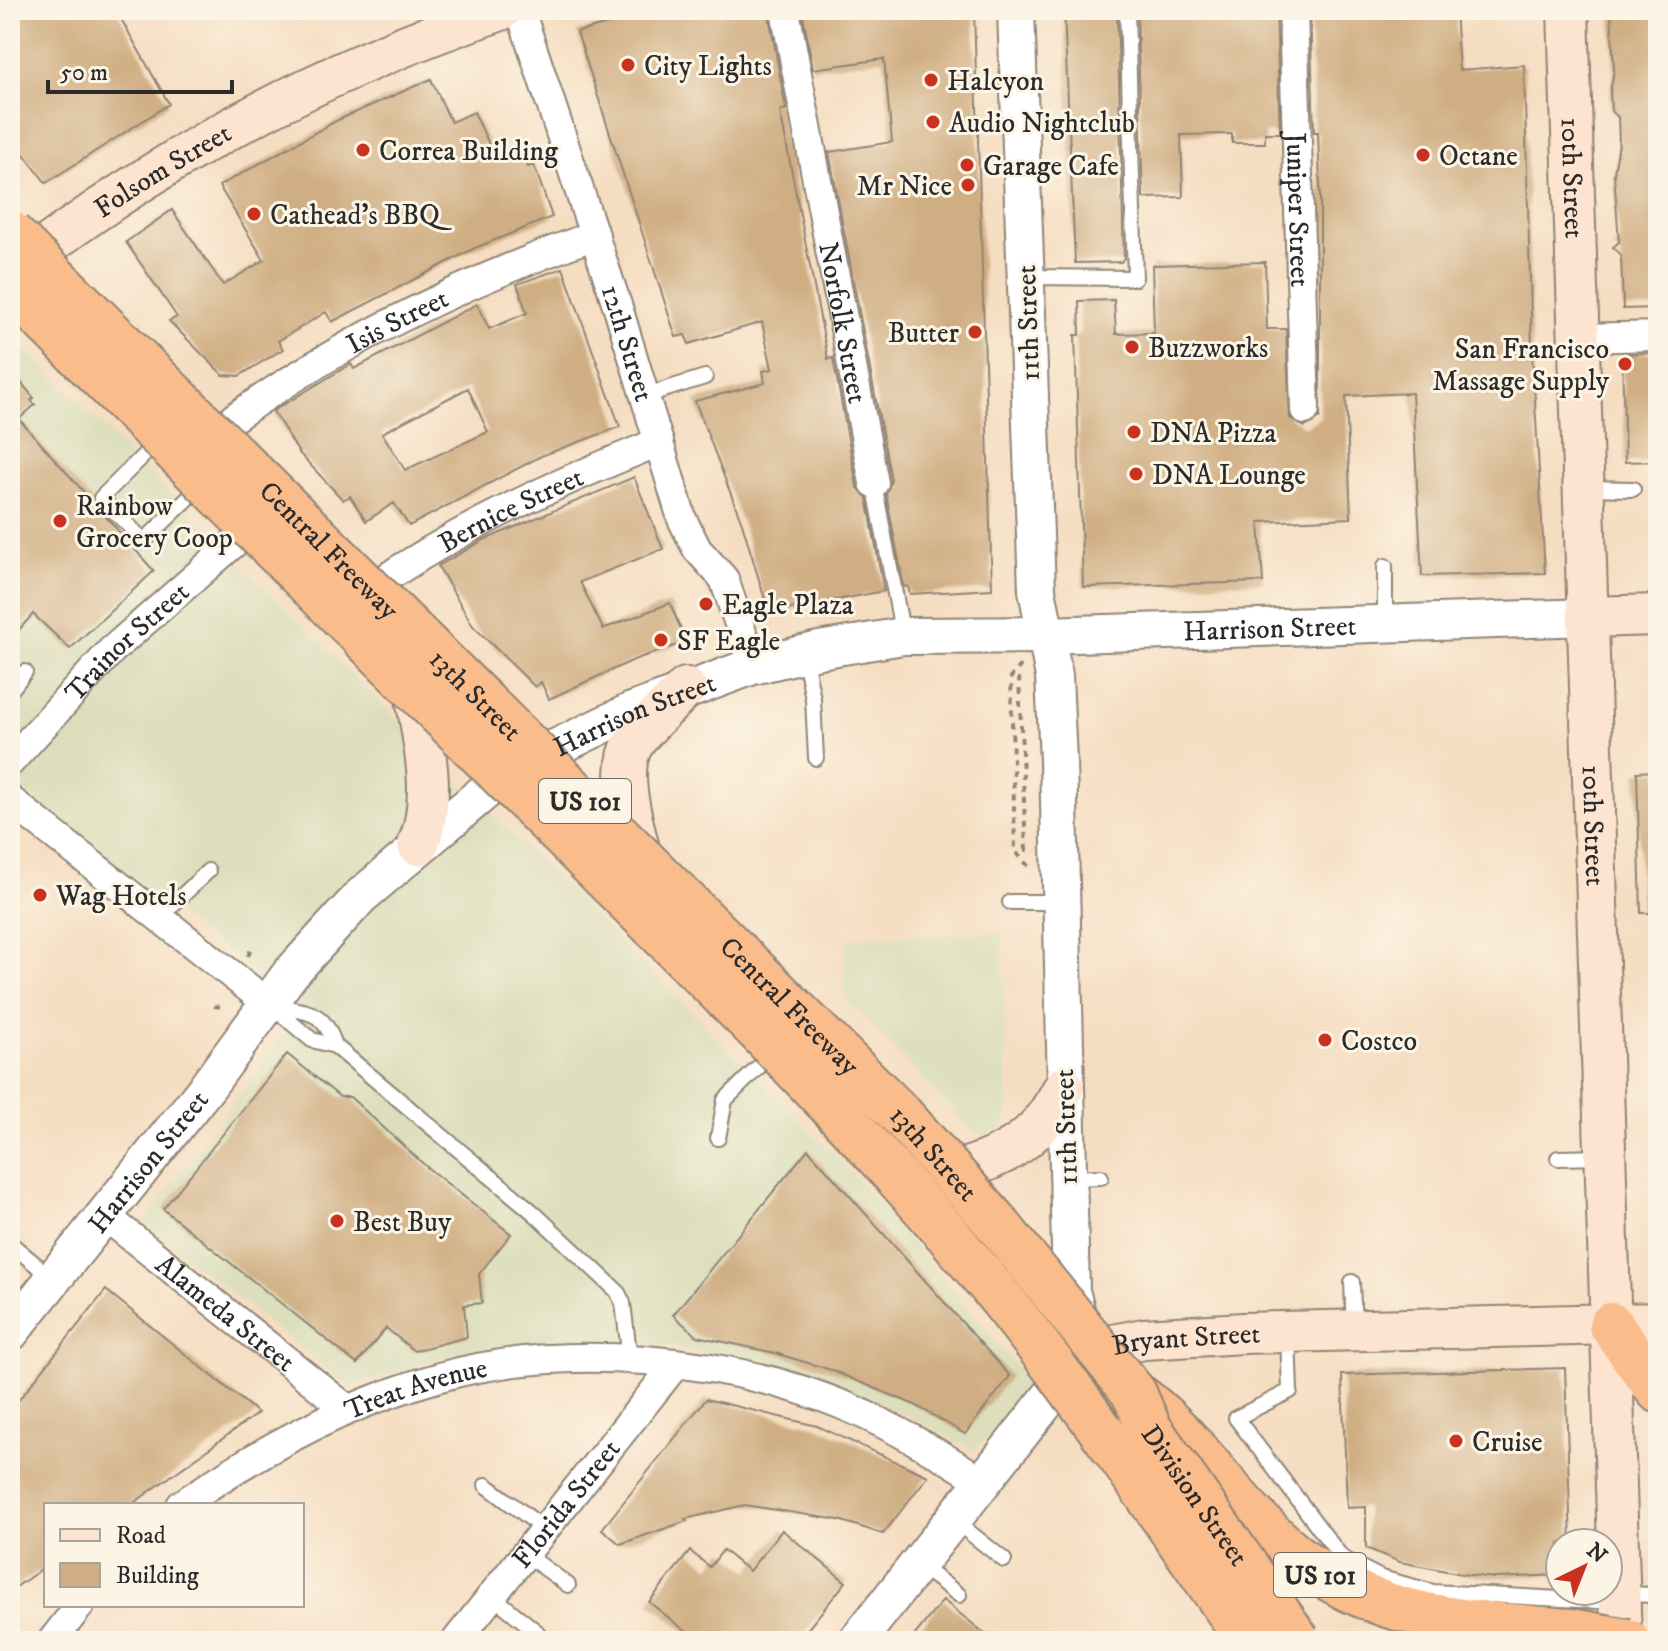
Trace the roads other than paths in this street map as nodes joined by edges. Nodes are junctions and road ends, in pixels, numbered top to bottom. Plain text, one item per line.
1 (501, 10) edge
2 (520, 10) edge
3 (785, 10) edge
4 (1016, 10) edge
5 (1127, 10) edge
6 (1293, 10) edge
7 (1568, 10) edge
8 (595, 235) junction
9 (14, 262) edge
10 (1026, 277) junction
11 (1658, 336) edge
12 (1579, 338) junction
13 (705, 377) dead end
14 (644, 396) junction
15 (1305, 410) dead end
16 (213, 433) junction
17 (161, 439) junction
18 (659, 442) junction
19 (204, 482) junction
20 (874, 483) joint
21 (1584, 488) junction
22 (1633, 489) dead end
23 (250, 529) junction
24 (1385, 566) dead end
25 (370, 589) junction
26 (1658, 615) edge
27 (1589, 617) junction
28 (1385, 623) junction
29 (1045, 635) junction
30 (903, 636) junction
31 (804, 653) junction
32 (753, 666) junction
33 (25, 672) dead end
34 (686, 688) junction
35 (10, 691) edge
36 (415, 692) junction
37 (539, 757) junction
38 (816, 758) dead end
39 (10, 762) edge
40 (502, 780) junction
41 (10, 800) edge
42 (418, 845) junction
43 (642, 861) junction
44 (208, 871) dead end
45 (1010, 902) dead end
46 (1059, 902) junction
47 (159, 918) junction
48 (270, 1005) junction
49 (335, 1046) junction
50 (773, 1053) junction
51 (1064, 1087) junction
52 (718, 1138) dead end
53 (1605, 1157) junction
54 (1558, 1158) dead end
55 (943, 1167) junction
56 (104, 1215) junction
57 (10, 1243) edge
58 (53, 1279) junction
59 (1352, 1282) dead end
60 (15, 1317) edge
61 (1658, 1323) edge
62 (1611, 1325) junction
63 (1354, 1330) junction
64 (1287, 1332) junction
65 (1087, 1350) junction
66 (630, 1360) junction
67 (675, 1365) junction
68 (1061, 1380) junction
69 (1658, 1390) edge
70 (1134, 1393) junction
71 (347, 1409) junction
72 (983, 1482) junction
73 (486, 1485) dead end
74 (184, 1503) edge
75 (954, 1520) junction
76 (543, 1528) junction
77 (524, 1553) junction
78 (1004, 1560) dead end
79 (918, 1564) junction
80 (568, 1585) dead end
81 (491, 1595) junction
82 (959, 1595) dead end
83 (78, 1607) edge
84 (1629, 1615) edge
85 (537, 1632) dead end
86 (52, 1641) edge
87 (457, 1641) edge
88 (857, 1641) edge
89 (1249, 1641) edge
90 (1299, 1641) edge

1 - 9 main road, Folsom Street
2 - 8 street, 12th Street
3 - 20 street, Norfolk Street
4 - 10 street, 11th Street
5 - 10 lane
6 - 15 street, Juniper Street
7 - 12 main road, 10th Street
8 - 14 street, 12th Street
8 - 16 street, Isis Street
9 - 16 main road, 13th Street
9 - 17 main road, 13th Street
9 - 70 highway, Central Freeway / US 101, bridge
9 - 89 highway, Central Freeway / US 101, bridge
10 - 29 street, 11th Street
11 - 12 street
12 - 21 main road, 10th Street
13 - 14 lane
14 - 18 street, 12th Street
16 - 25 main road, 13th Street
17 - 19 main road, 13th Street
17 - 19 lane
18 - 25 street, Bernice Street
18 - 32 street, 12th Street
19 - 23 main road, 13th Street
20 - 30 lane, Norfolk Street
21 - 22 lane
21 - 27 main road, 10th Street
23 - 36 main road, 13th Street
23 - 39 street, Trainor Street
24 - 28 lane
25 - 37 main road, 13th Street
26 - 27 main road, Harrison Street
27 - 28 street, Harrison Street
27 - 53 main road, 10th Street
28 - 29 street, Harrison Street
29 - 30 street, Harrison Street
29 - 46 street, 11th Street
30 - 31 street, Harrison Street
31 - 32 street, Harrison Street
31 - 38 lane
32 - 34 street, Harrison Street
33 - 35 lane
34 - 37 street, Harrison Street
34 - 43 main road
36 - 40 main road, 13th Street
36 - 42 main road
37 - 40 street, Harrison Street
37 - 43 main road, 13th Street
40 - 42 street, Harrison Street
40 - 50 main road, 13th Street
41 - 47 street
42 - 48 street, Harrison Street
43 - 55 main road, 13th Street
44 - 47 lane
45 - 46 lane
46 - 51 street, 11th Street
47 - 48 street
48 - 49 lane
48 - 49 lane
48 - 56 street, Harrison Street
49 - 66 lane
50 - 52 lane
50 - 68 main road, 13th Street
51 - 55 main road
51 - 65 street, 11th Street
53 - 54 lane
53 - 62 main road, 10th Street
55 - 65 main road, 13th Street
56 - 58 street, Harrison Street
56 - 71 street, Alameda Street
57 - 58 lane
58 - 60 street, Harrison Street
59 - 63 lane
61 - 62 main road, Bryant Street
62 - 63 main road, Bryant Street
62 - 69 highway
62 - 84 main road, 10th Street
63 - 64 main road, Bryant Street
64 - 65 main road, Bryant Street
64 - 84 lane
65 - 68 street, Bryant Street
65 - 90 main road, Division Street
66 - 67 street, Treat Avenue
66 - 71 street, Treat Avenue
67 - 72 street
67 - 76 street, Florida Street
68 - 72 street, Bryant Street
68 - 89 main road, Division Street
70 - 84 highway, Central Freeway / US 101, bridge
70 - 90 highway, bridge
71 - 74 street, Treat Avenue
72 - 75 street, Bryant Street
73 - 76 lane
75 - 78 lane
75 - 79 street, Bryant Street
76 - 77 street, Florida Street
77 - 80 lane
77 - 81 street, Florida Street
79 - 82 lane
79 - 88 street, Bryant Street
81 - 85 lane
81 - 87 street, Florida Street
83 - 86 street

